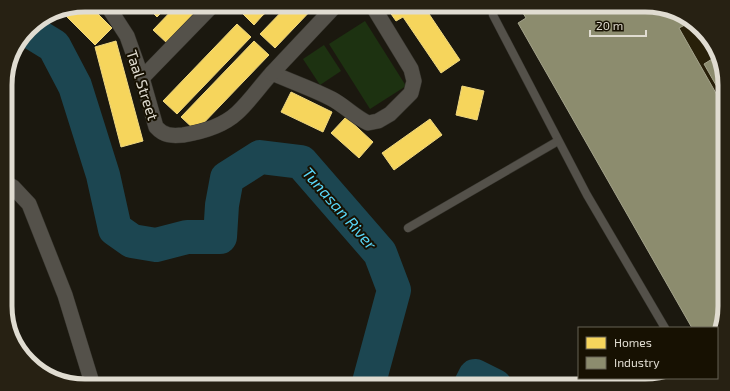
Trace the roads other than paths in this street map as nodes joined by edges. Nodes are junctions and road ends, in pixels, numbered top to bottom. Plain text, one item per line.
1 (112, 12) edge
2 (206, 12) edge
3 (329, 12) edge
4 (376, 12) edge
5 (493, 15) dead end
6 (272, 73) junction
7 (142, 78) junction
8 (558, 140) junction
9 (12, 186) edge
10 (408, 228) dead end
11 (664, 327) edge
12 (91, 379) edge

1 - 7 street, Taal Street
2 - 7 street
3 - 6 street, Taal Street
4 - 6 street
5 - 8 lane
6 - 7 street, Taal Street
8 - 10 lane
8 - 11 lane
9 - 12 street

